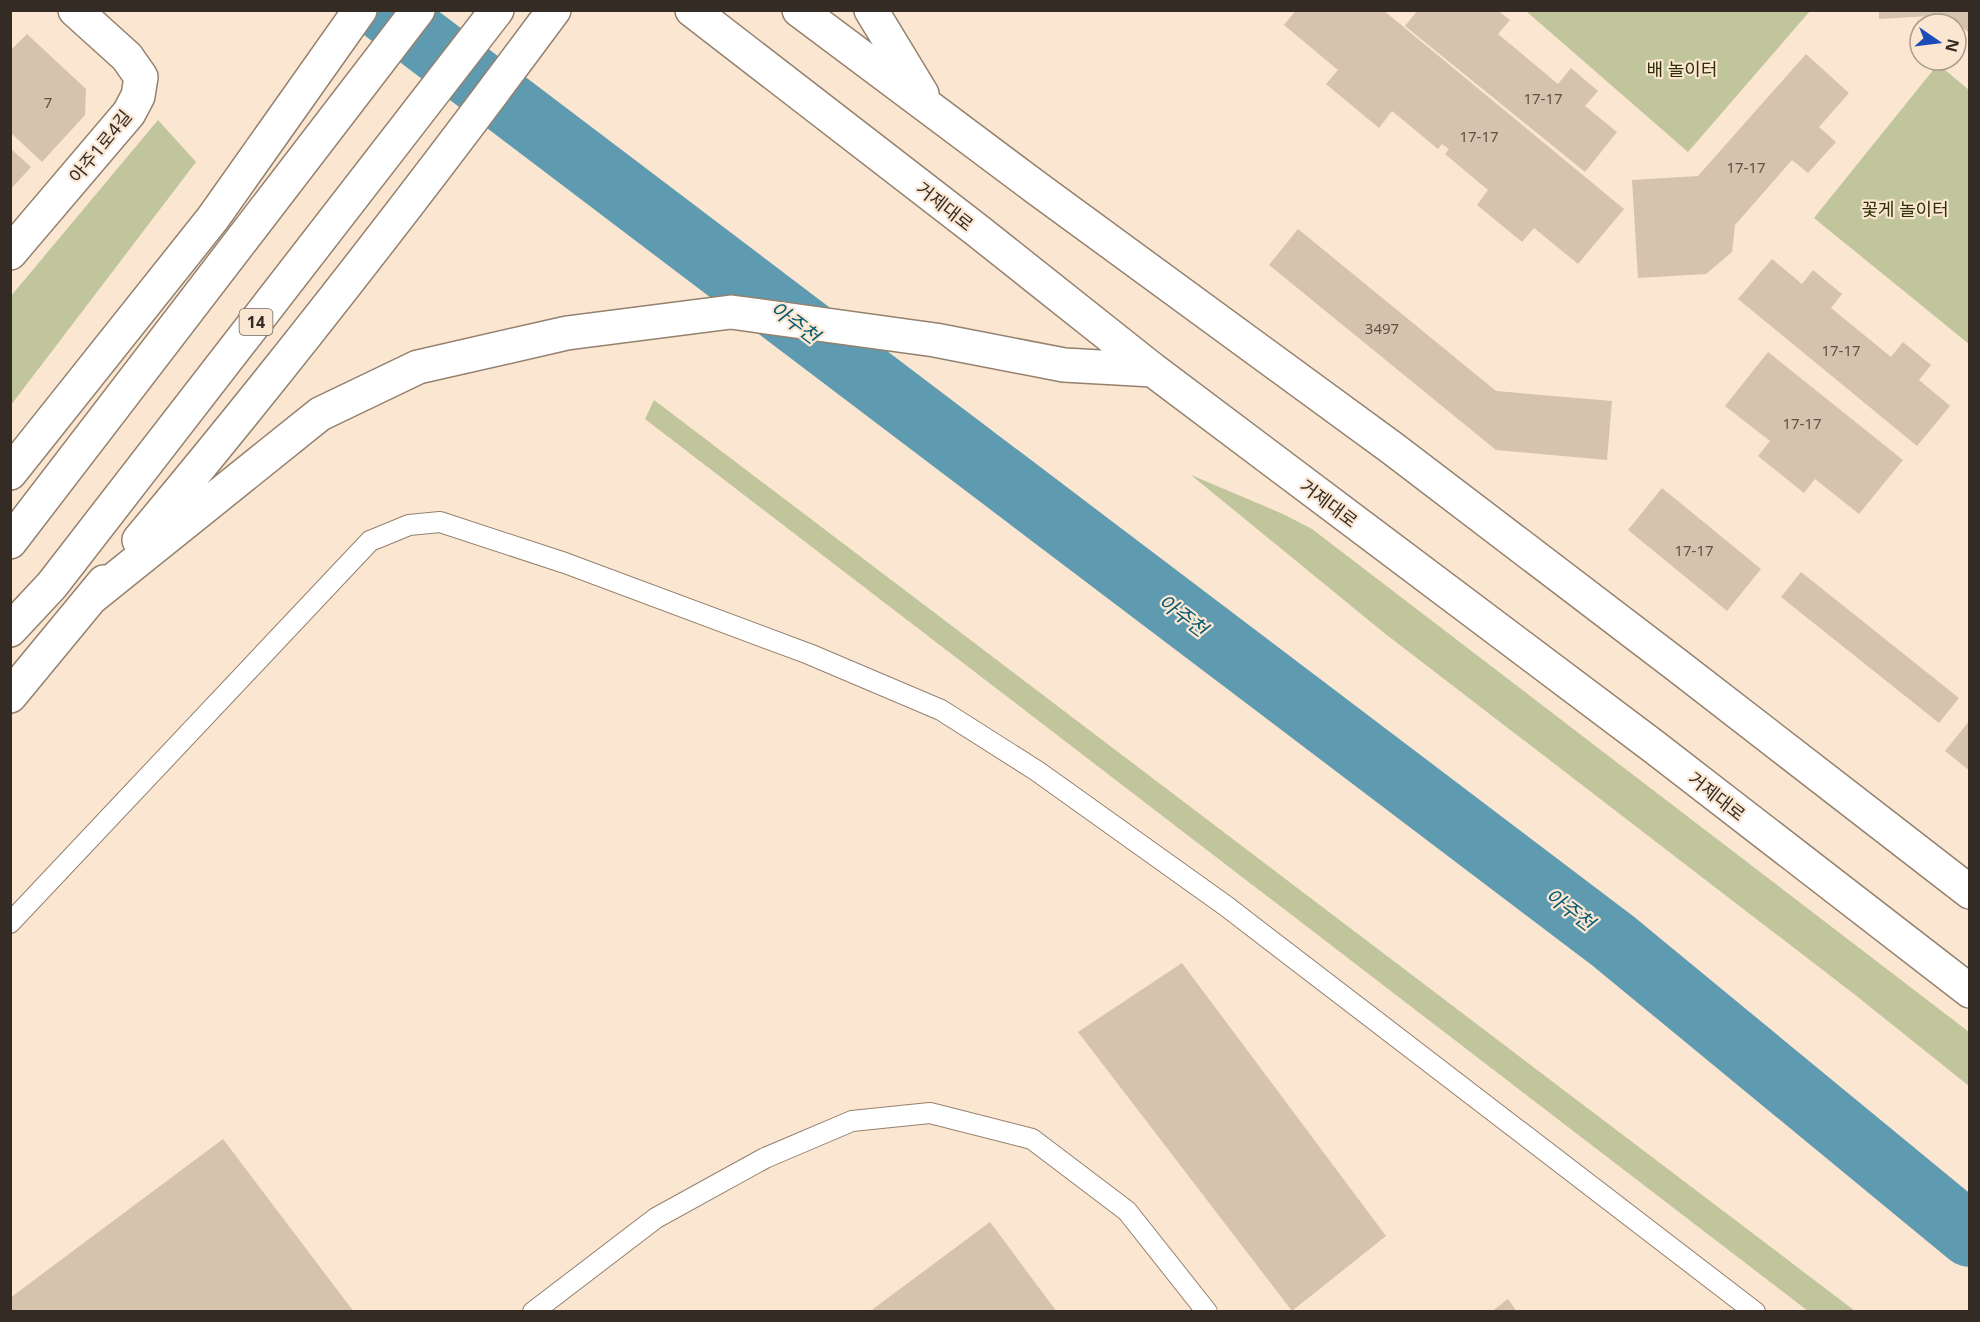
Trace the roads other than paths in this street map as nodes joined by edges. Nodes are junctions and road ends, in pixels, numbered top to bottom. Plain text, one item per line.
1 (75, 10) edge
2 (418, 10) edge
3 (497, 10) edge
4 (554, 10) edge
5 (692, 10) edge
6 (799, 10) edge
7 (871, 10) edge
8 (358, 12) edge
9 (933, 110) junction
10 (10, 253) edge
11 (1153, 370) junction
12 (10, 473) edge
13 (10, 542) edge
14 (91, 598) junction
15 (10, 630) edge
16 (10, 696) edge
17 (1970, 892) edge
18 (10, 923) edge
19 (1970, 991) edge
20 (533, 1311) edge
21 (1207, 1311) edge
22 (1755, 1311) edge

1 - 10 main road, 아주1로4길
2 - 13 main road
3 - 15 main road, 14
4 - 14 main road
5 - 11 main road, 거제대로
6 - 9 main road
7 - 9 main road
8 - 12 main road
9 - 17 main road
11 - 14 main road
11 - 19 main road, 거제대로
14 - 16 main road
18 - 22 lane
20 - 21 lane

